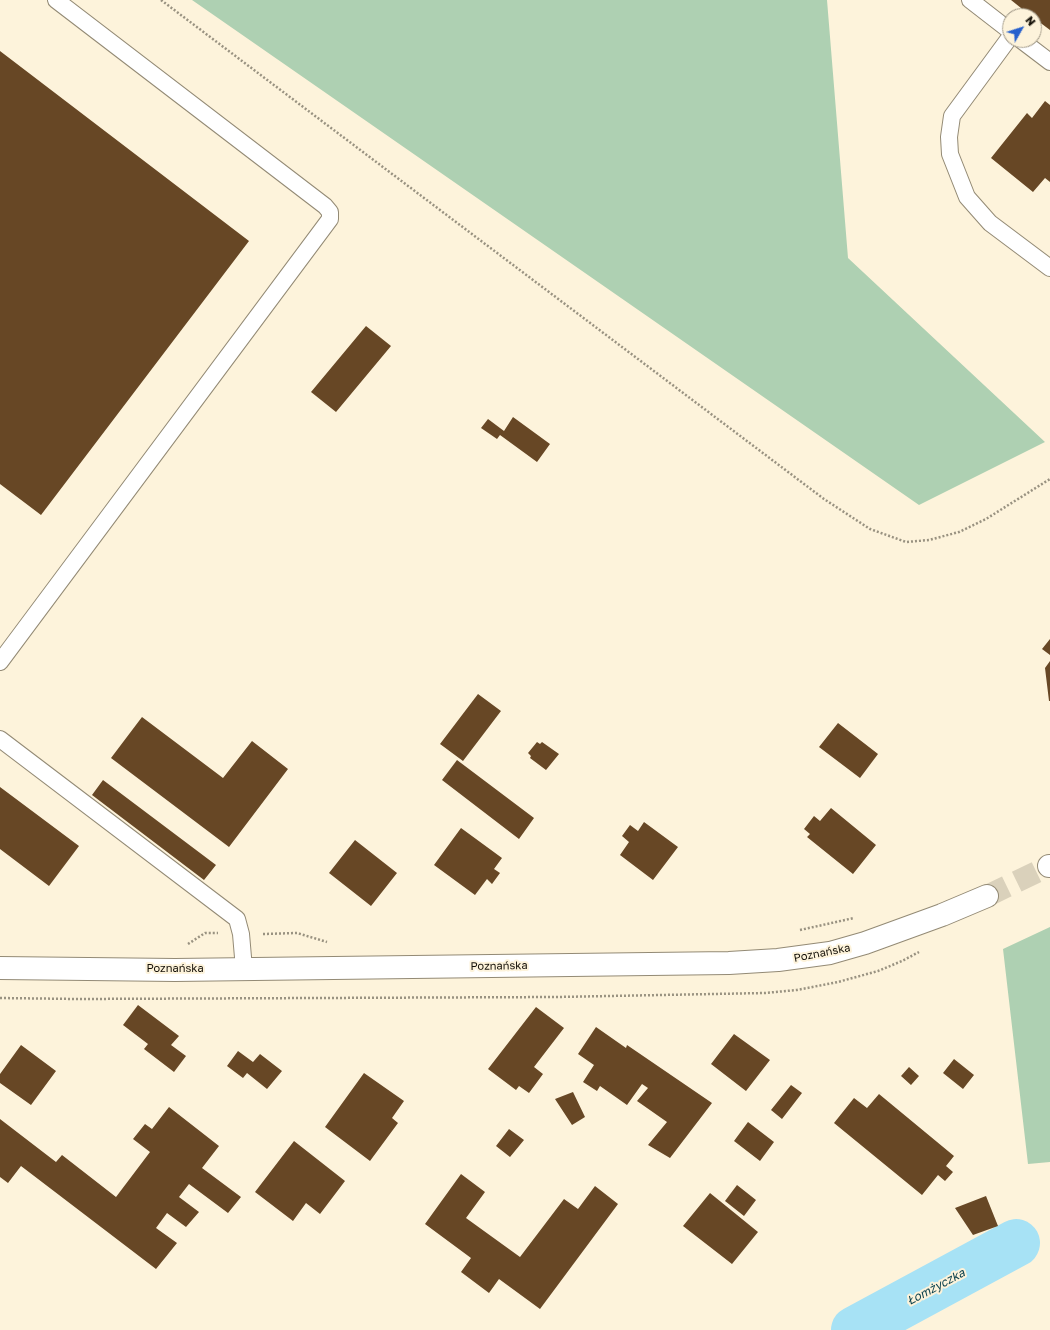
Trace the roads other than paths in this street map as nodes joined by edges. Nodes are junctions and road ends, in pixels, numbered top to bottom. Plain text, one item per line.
1 (56, 0) edge
2 (970, 0) edge
3 (1002, 26) edge
4 (1002, 48) edge
5 (1032, 48) edge
6 (1050, 62) edge
7 (1050, 268) edge
8 (0, 662) edge
9 (0, 740) edge
10 (987, 896) tunnel mouth
11 (0, 968) edge
12 (244, 969) junction

1 - 8 lane
2 - 3 lane
4 - 7 lane
5 - 6 lane
9 - 12 lane
10 - 12 street, Poznańska
11 - 12 street, Poznańska

